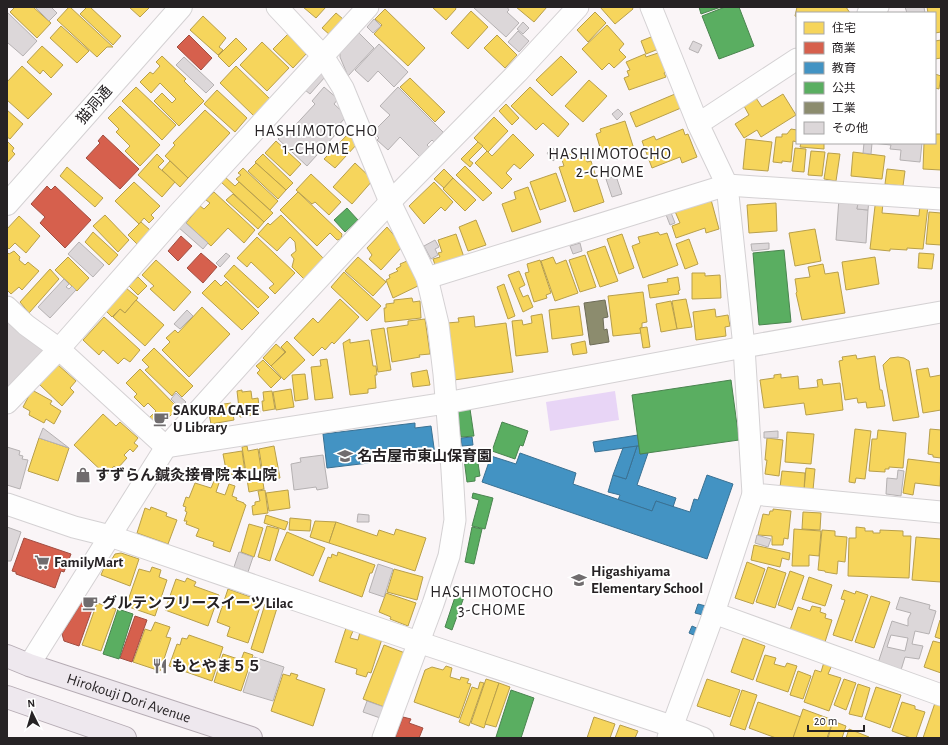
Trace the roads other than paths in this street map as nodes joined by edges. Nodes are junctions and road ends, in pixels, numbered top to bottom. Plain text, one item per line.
1 (181, 7) edge
2 (277, 7) edge
3 (368, 7) edge
4 (578, 7) edge
5 (651, 7) edge
6 (323, 56) junction
7 (796, 60) edge
8 (698, 124) junction
9 (727, 185) junction
10 (941, 199) edge
11 (390, 202) junction
12 (7, 204) edge
13 (428, 278) junction
14 (7, 307) edge
15 (941, 312) edge
16 (744, 347) junction
17 (59, 349) junction
18 (7, 403) edge
19 (446, 403) junction
20 (166, 447) junction
21 (754, 494) junction
22 (7, 504) edge
23 (941, 512) edge
24 (110, 536) junction
25 (714, 612) junction
26 (418, 642) junction
27 (7, 656) edge
28 (29, 665) junction
29 (941, 695) edge
30 (7, 697) edge
31 (669, 732) edge
32 (125, 738) edge
33 (251, 738) edge
34 (383, 738) edge
35 (703, 738) edge

1 - 12 street, 猫洞通
2 - 6 street
3 - 6 street
4 - 11 street
5 - 8 street
6 - 11 street
6 - 17 street
7 - 8 street
8 - 9 street
9 - 10 street
9 - 13 street
9 - 16 street
11 - 13 street
11 - 20 street
13 - 19 street
14 - 17 street
15 - 16 street
16 - 19 street
16 - 21 street
17 - 18 street
17 - 20 street
19 - 20 street
19 - 26 street
20 - 24 street
21 - 23 street
21 - 25 street
22 - 24 street
24 - 26 street
24 - 28 street
25 - 29 street
25 - 31 street
26 - 31 street
26 - 34 street
27 - 28 main road, Hirokouji Dori Avenue
28 - 33 main road, Hirokouji Dori Avenue
30 - 32 main road
31 - 35 street

